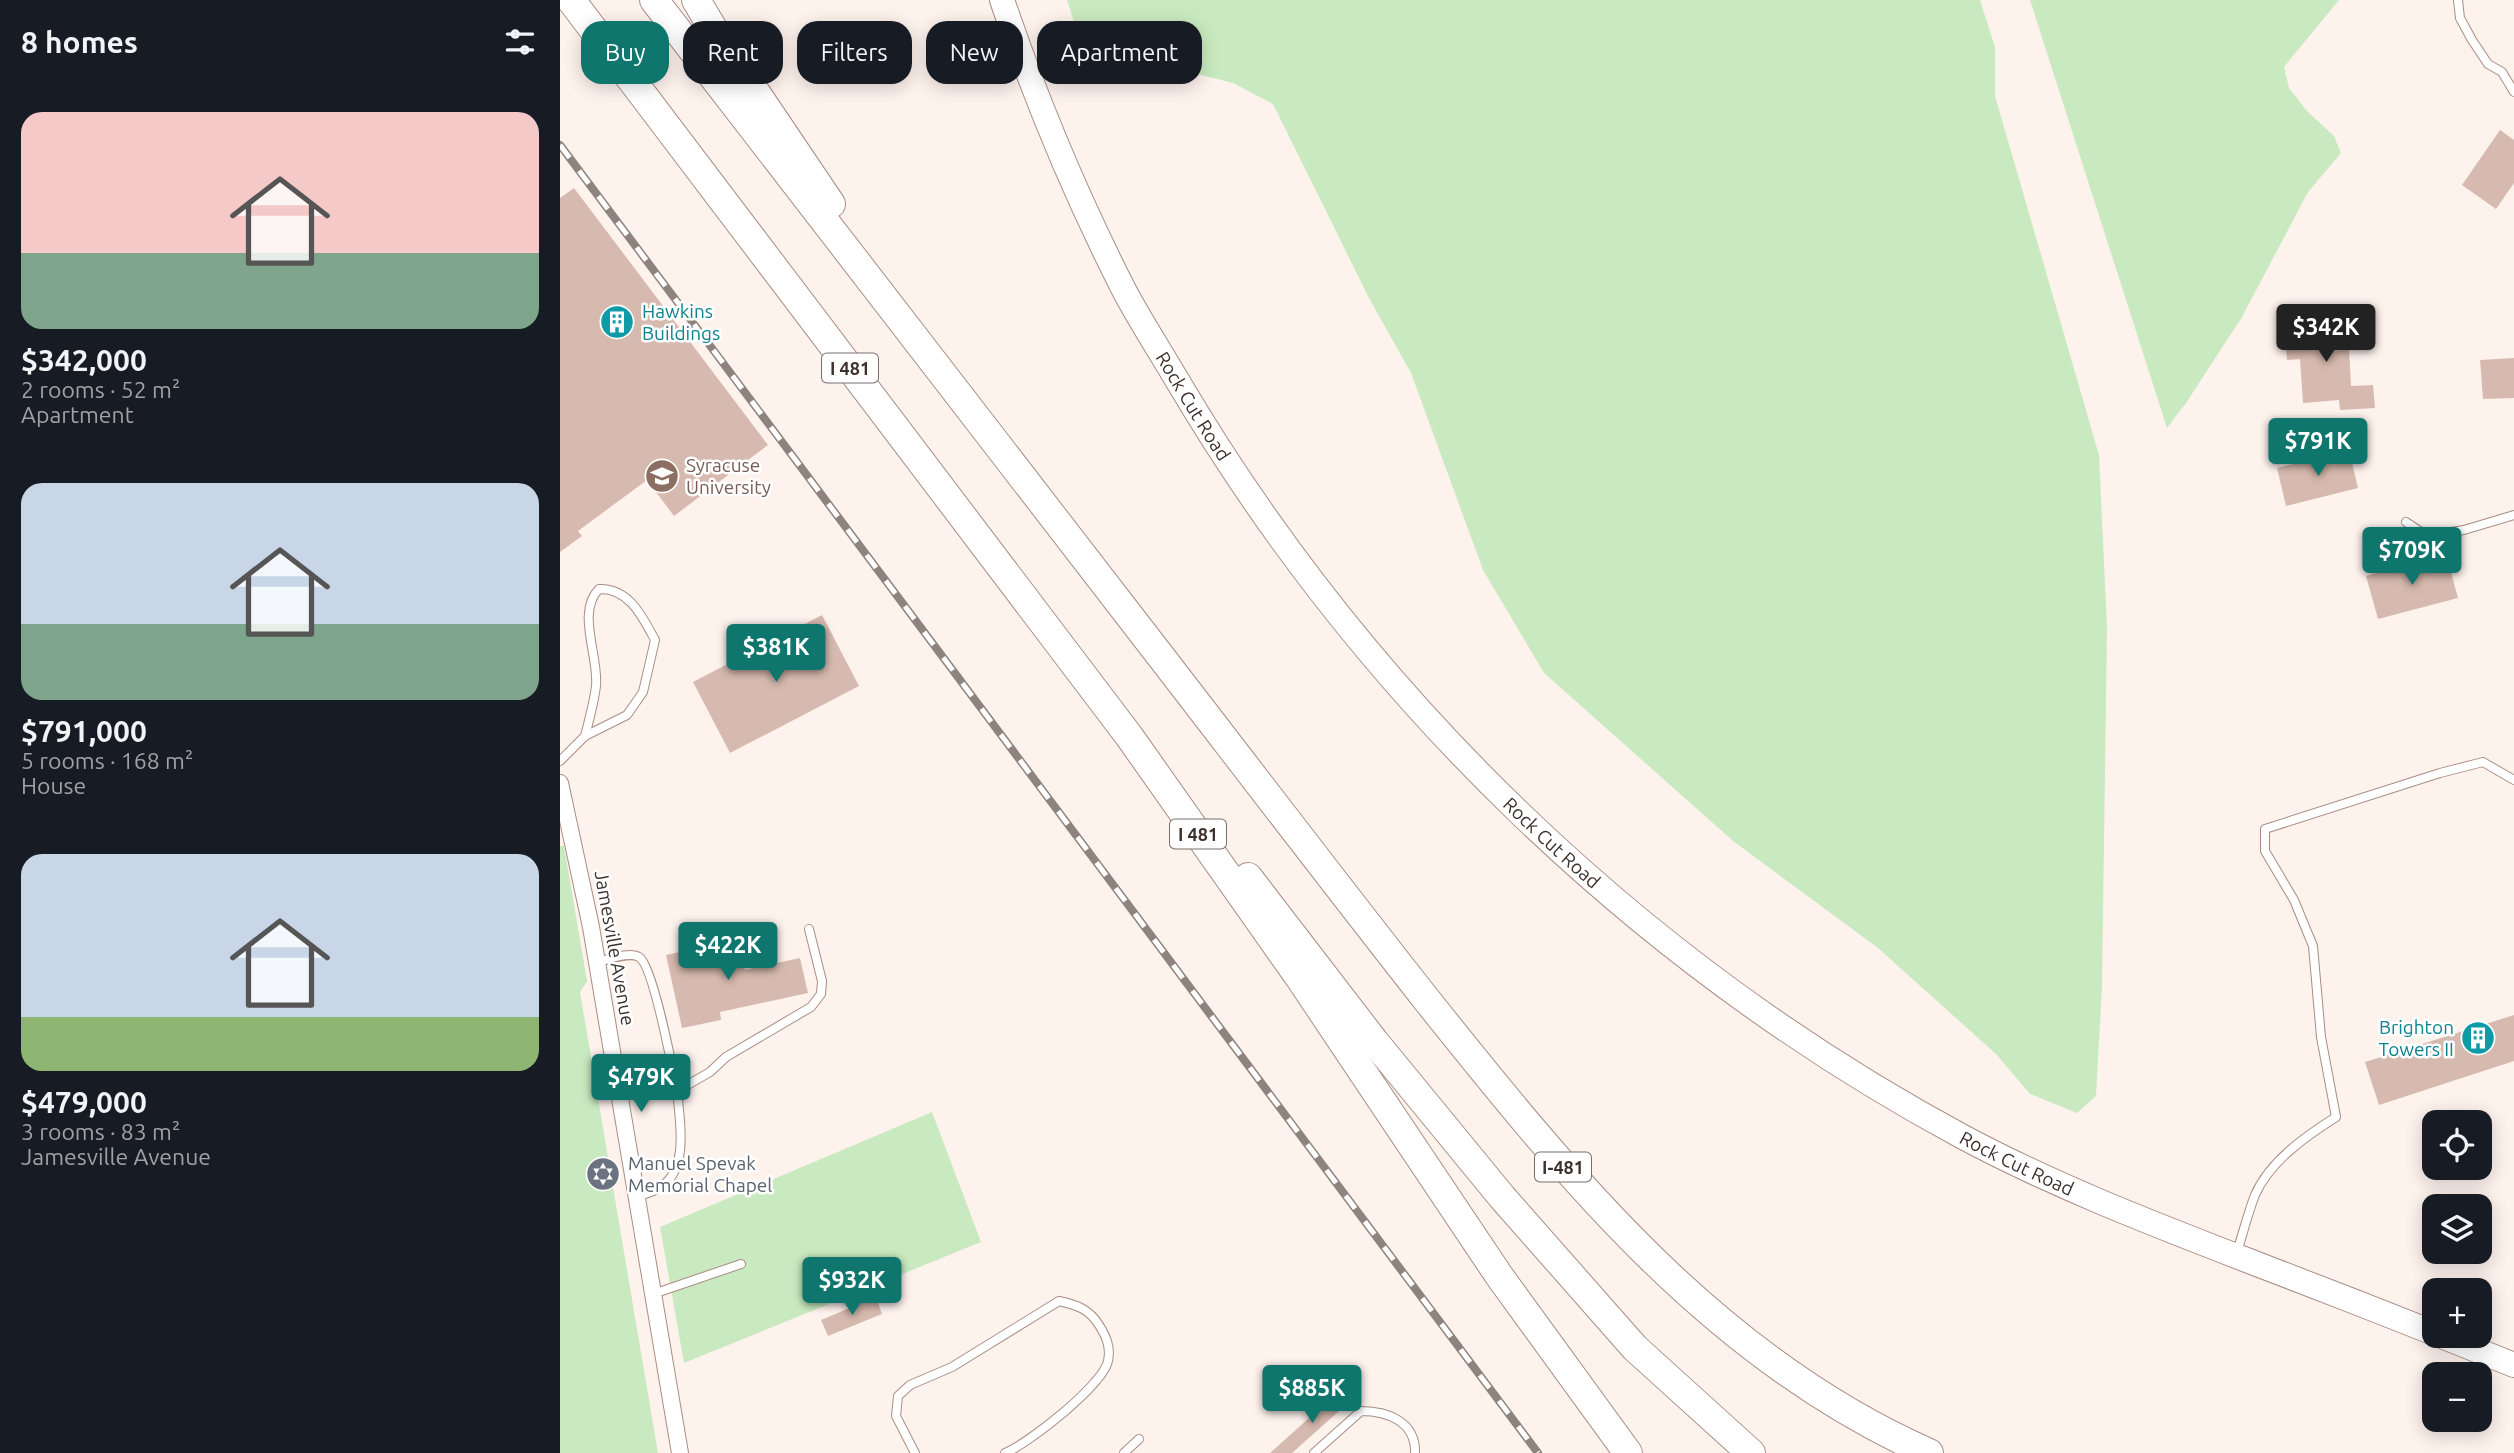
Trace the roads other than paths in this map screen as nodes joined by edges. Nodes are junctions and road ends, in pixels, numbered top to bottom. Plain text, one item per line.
1 (571, 0) edge
2 (654, 0) edge
3 (696, 0) edge
4 (1002, 0) edge
5 (2458, 0) edge
6 (2514, 92) edge
7 (990, 434) junction
8 (2514, 515) edge
9 (2406, 522) dead end
10 (585, 736) junction
11 (1129, 736) junction
12 (560, 761) edge
13 (2514, 780) edge
14 (560, 783) edge
15 (809, 929) dead end
16 (597, 962) junction
17 (677, 1091) junction
18 (636, 1197) junction
19 (2236, 1256) junction
20 (741, 1264) dead end
21 (653, 1294) junction
22 (2422, 1328) edge
23 (2472, 1348) edge
24 (2514, 1365) edge
25 (1139, 1439) dead end
26 (680, 1453) edge
27 (915, 1453) edge
28 (1004, 1453) edge
29 (1124, 1453) edge
30 (1314, 1453) edge
31 (1415, 1453) edge
32 (1628, 1453) edge
33 (1751, 1453) edge
34 (1928, 1453) edge

1 - 11 highway, I 481
2 - 7 highway
3 - 7 highway
4 - 19 main road, Rock Cut Road
5 - 6 lane
7 - 34 highway, I-481
8 - 9 lane
10 - 10 lane
10 - 12 lane
11 - 32 highway, I 481
11 - 33 highway
13 - 19 lane
14 - 16 street, Jamesville Avenue
15 - 17 lane
16 - 17 lane
16 - 18 street, Jamesville Avenue
17 - 18 lane
18 - 21 street, Jamesville Avenue
19 - 22 main road, Rock Cut Road
20 - 21 lane
21 - 26 street, Jamesville Avenue
23 - 24 main road, Rock Cut Road
25 - 29 lane
27 - 28 lane
30 - 31 lane

